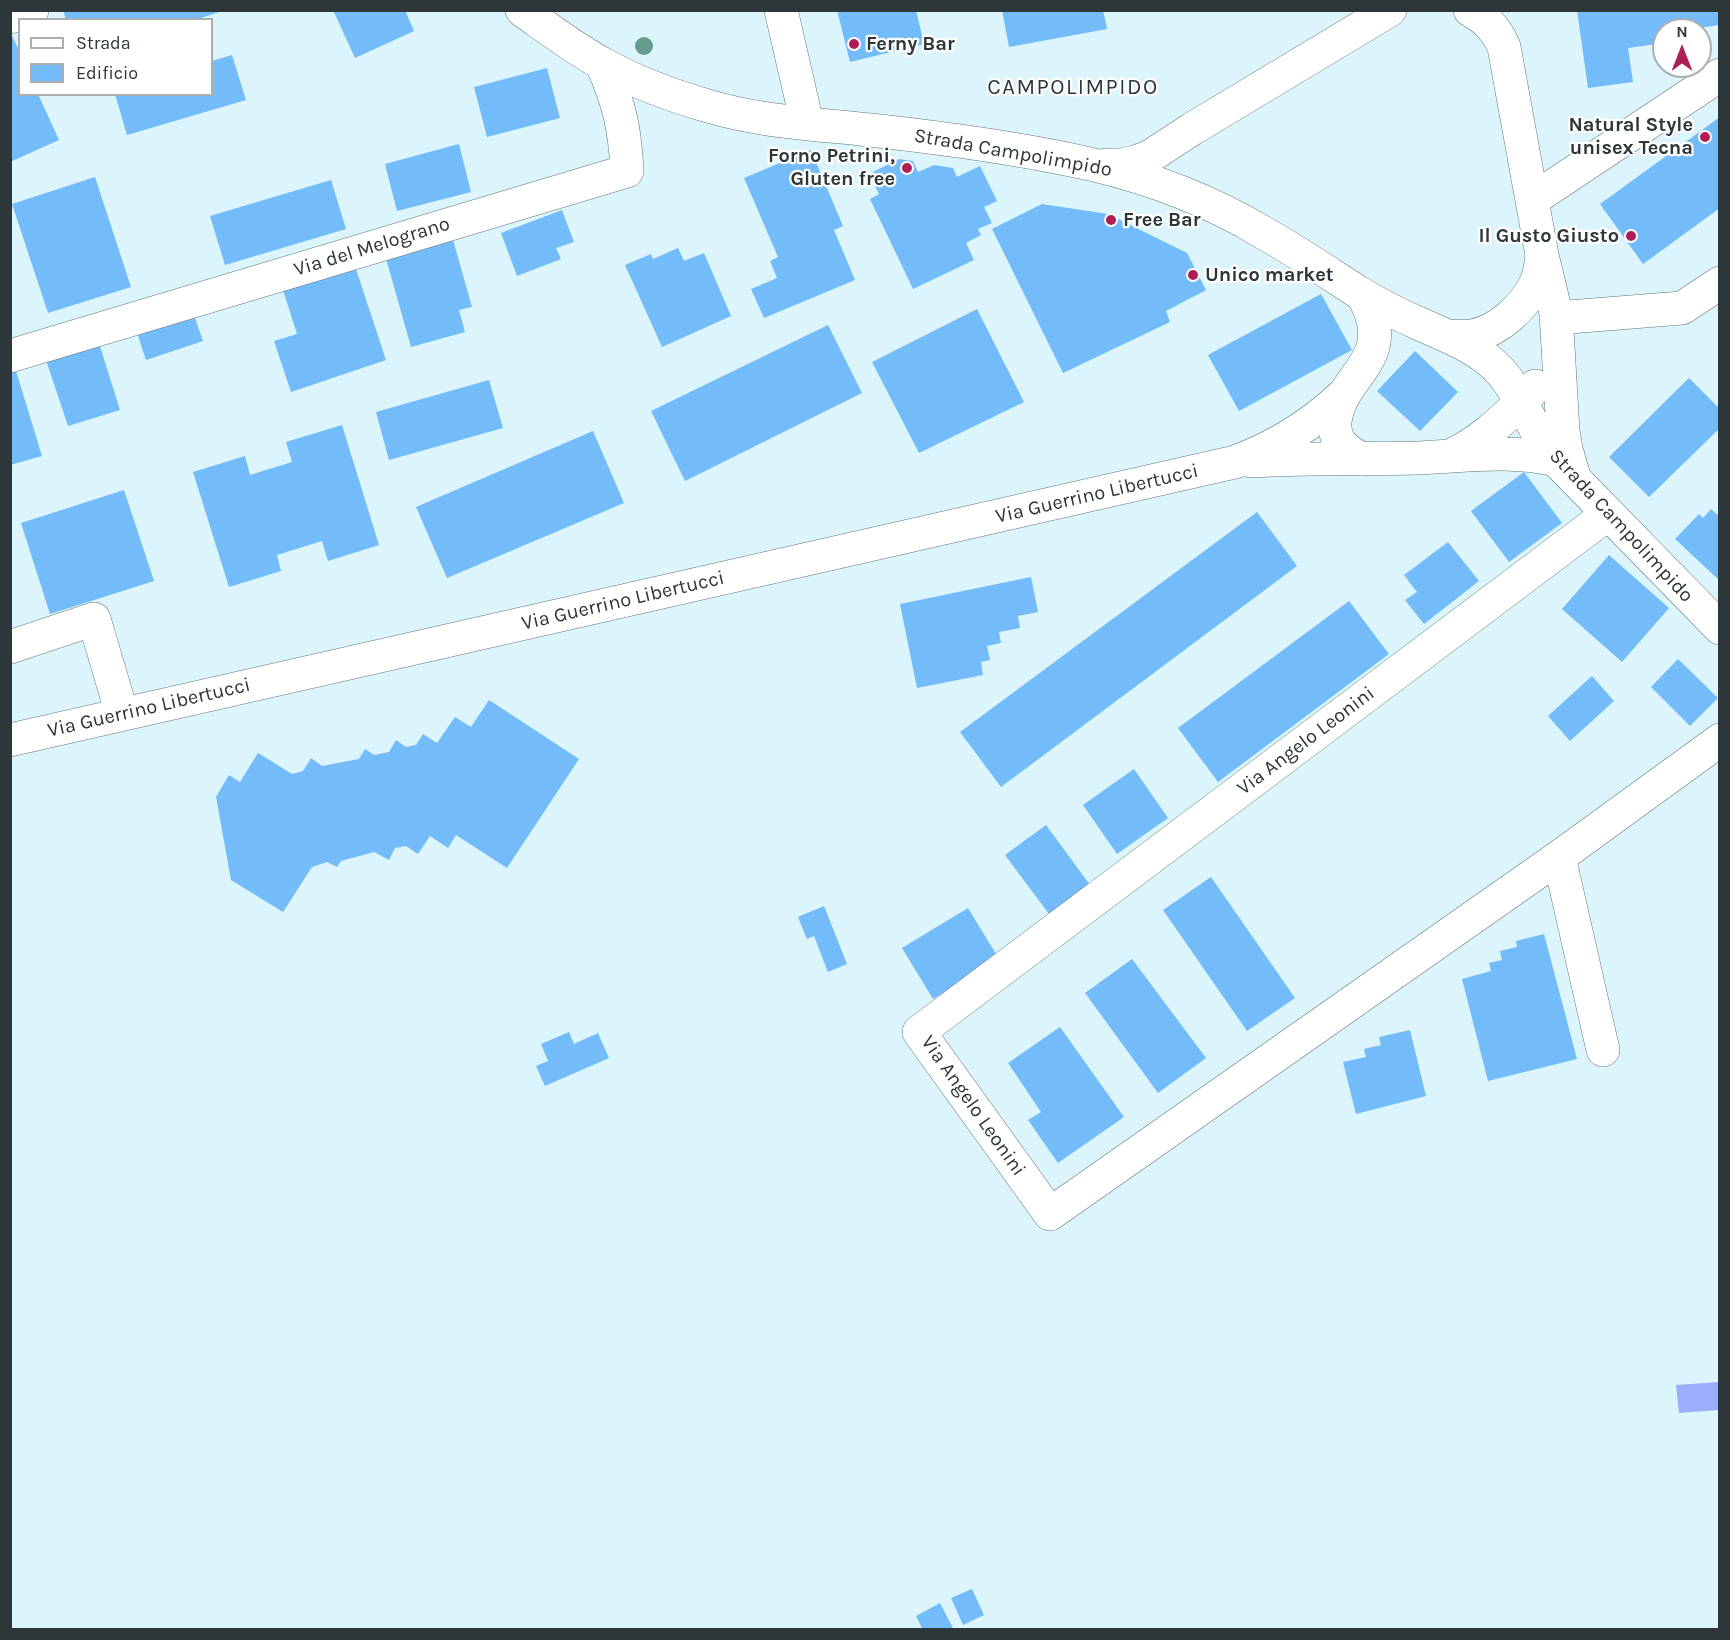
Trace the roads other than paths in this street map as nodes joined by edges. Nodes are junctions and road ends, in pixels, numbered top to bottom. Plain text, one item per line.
1 (32, 10) edge
2 (522, 10) edge
3 (781, 10) edge
4 (1390, 10) edge
5 (1470, 10) edge
6 (1495, 10) edge
7 (10, 17) edge
8 (1504, 47) junction
9 (602, 64) junction
10 (1719, 75) edge
11 (807, 123) junction
12 (1192, 129) junction
13 (1092, 165) junction
14 (1192, 197) junction
15 (1532, 200) junction
16 (1542, 255) junction
17 (1719, 283) edge
18 (1362, 294) junction
19 (1556, 323) junction
20 (1448, 336) junction
21 (10, 356) edge
22 (1342, 396) junction
23 (1521, 402) junction
24 (1447, 457) junction
25 (1362, 459) junction
26 (1556, 460) junction
27 (1235, 462) junction
28 (1580, 485) junction
29 (1608, 514) junction
30 (1719, 628) edge
31 (10, 647) edge
32 (122, 714) junction
33 (10, 740) edge
34 (1719, 740) edge
35 (1559, 857) junction
36 (1603, 1050) dead end

1 - 7 street
2 - 9 street, Strada Campolimpido
3 - 11 street
4 - 12 street
5 - 8 street
6 - 8 street
8 - 15 street
9 - 11 street, Strada Campolimpido
9 - 21 street, Via del Melograno
10 - 15 street
11 - 13 street, Strada Campolimpido
12 - 13 street
12 - 14 street
13 - 14 street, Strada Campolimpido
14 - 18 street, Strada Campolimpido
15 - 16 street
16 - 19 street
16 - 20 street
17 - 19 street
18 - 20 street, Strada Campolimpido
18 - 22 street, Via Guerrino Libertucci
19 - 23 street, Via Guerrino Libertucci
19 - 28 street
20 - 23 street, Strada Campolimpido
22 - 25 street, Via Guerrino Libertucci
22 - 27 street, Via Guerrino Libertucci
23 - 24 street, Via Guerrino Libertucci
23 - 26 street, Strada Campolimpido
24 - 25 street, Via Guerrino Libertucci
24 - 26 street, Via Guerrino Libertucci
25 - 27 street, Via Guerrino Libertucci
26 - 28 street, Strada Campolimpido
27 - 32 street, Via Guerrino Libertucci
28 - 29 street, Strada Campolimpido
29 - 30 street, Strada Campolimpido
29 - 35 street, Via Angelo Leonini
31 - 32 street
32 - 33 street, Via Guerrino Libertucci
34 - 35 street, Via Angelo Leonini
35 - 36 street

